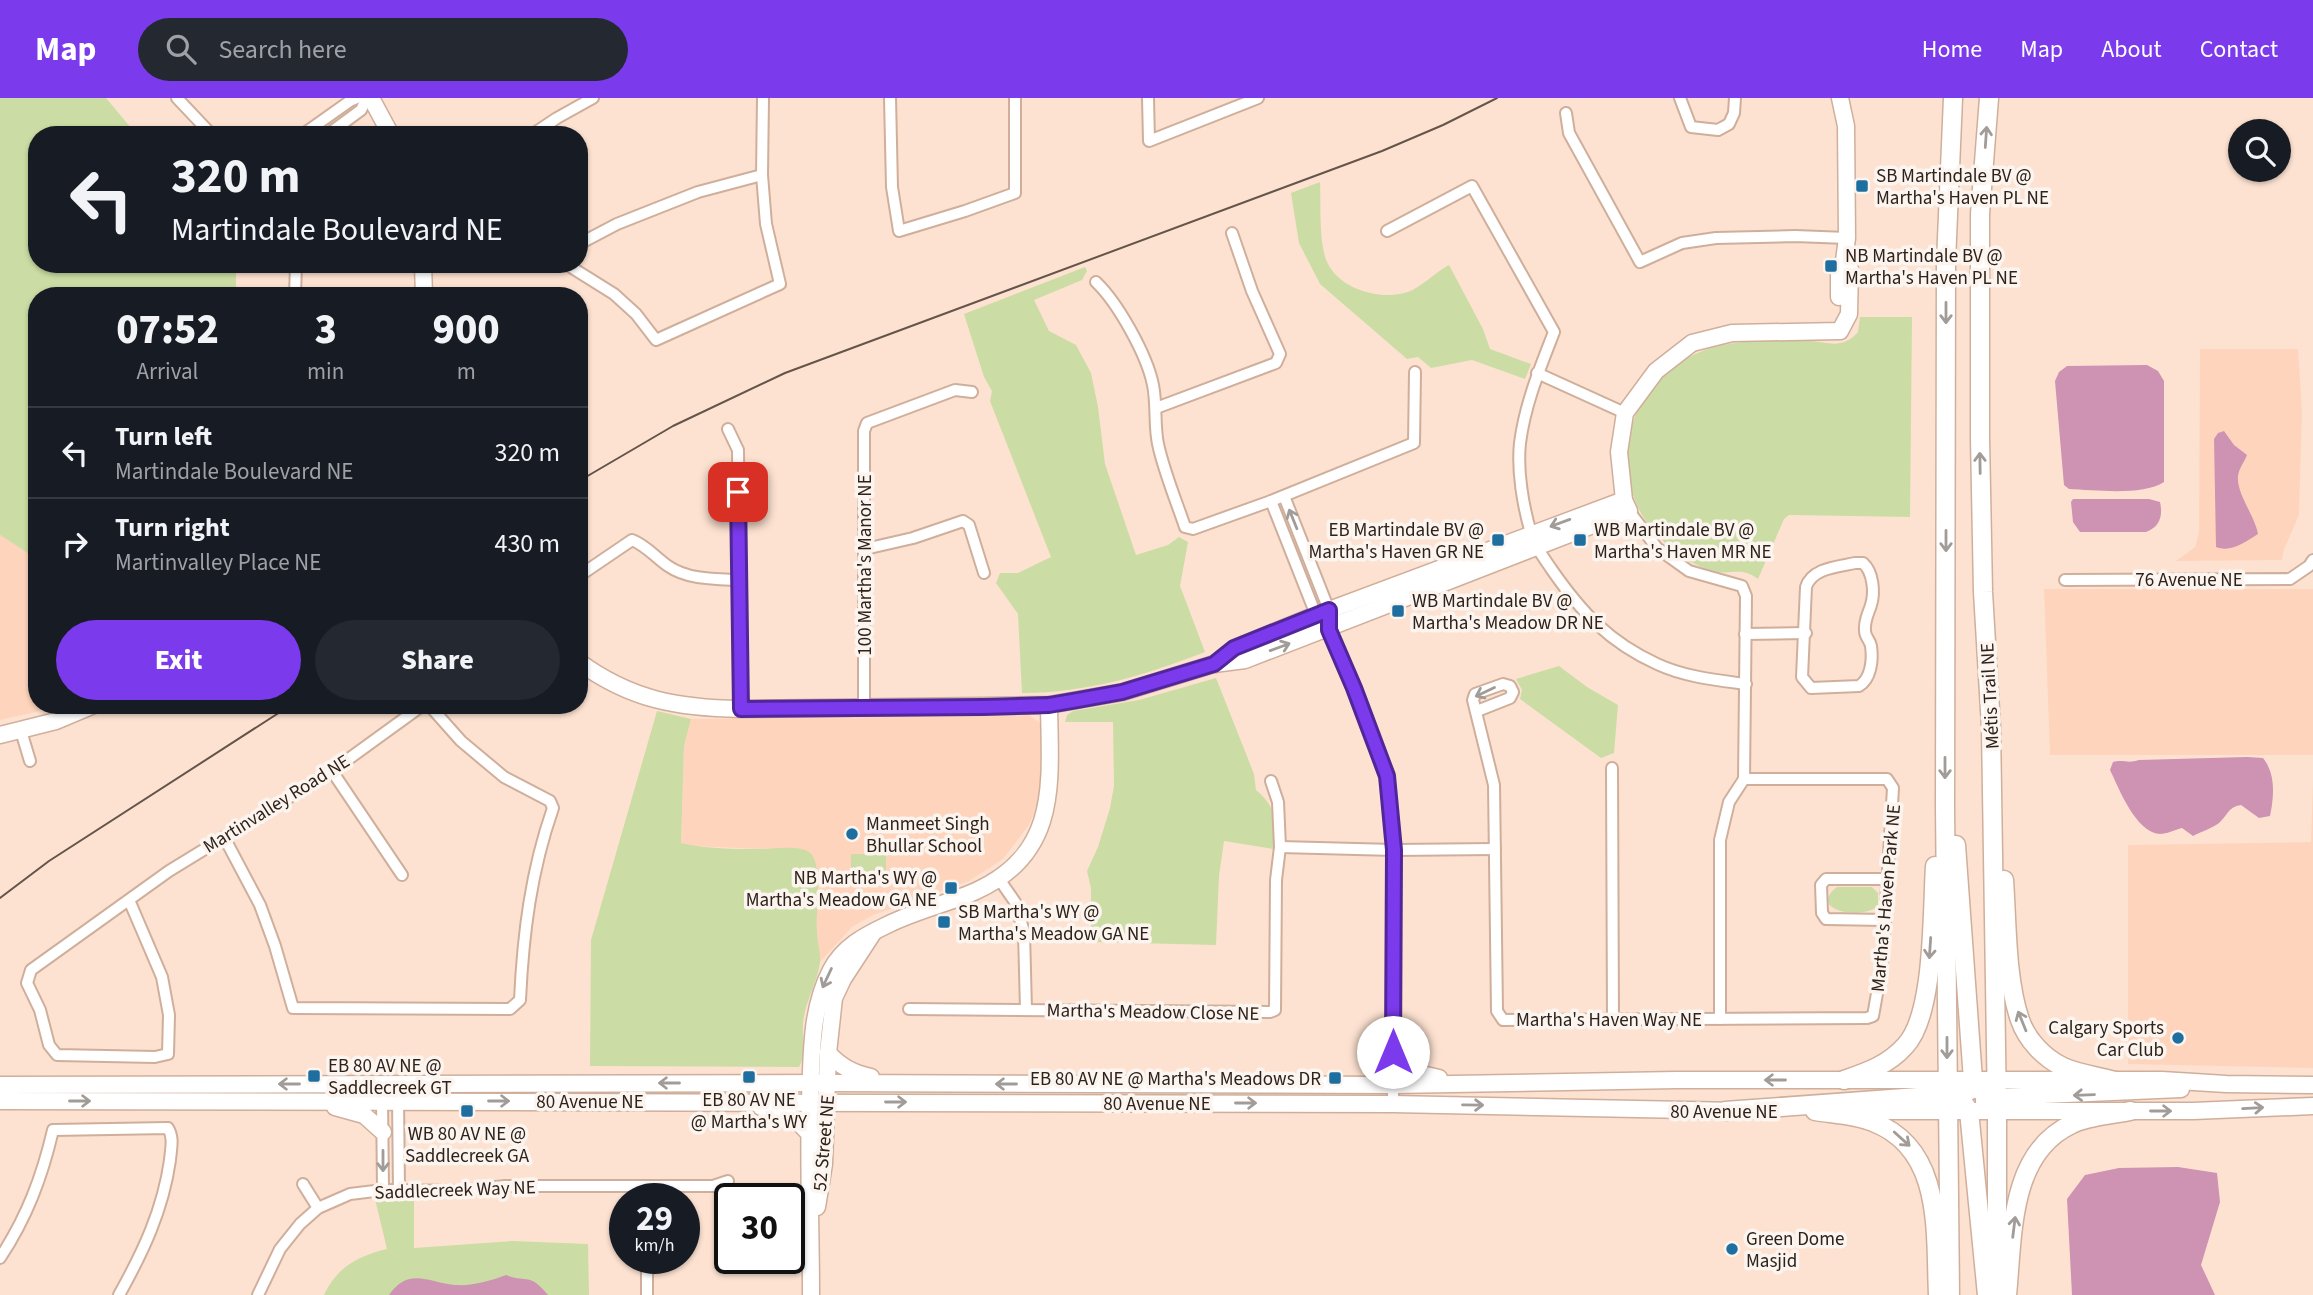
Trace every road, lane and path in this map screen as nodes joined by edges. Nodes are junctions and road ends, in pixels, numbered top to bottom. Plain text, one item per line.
1 (177, 98) edge
2 (357, 98) edge
3 (369, 98) edge
4 (593, 98) edge
5 (763, 98) edge
6 (890, 98) edge
7 (1015, 98) edge
8 (1148, 98) edge
9 (1258, 98) edge
10 (1680, 98) edge
11 (1735, 98) edge
12 (1840, 98) edge
13 (1953, 98) edge
14 (1989, 98) edge
15 (1566, 113) dead end
16 (203, 126) edge
17 (315, 126) edge
18 (339, 126) edge
19 (386, 126) edge
20 (545, 126) edge
21 (762, 175) junction
22 (1387, 231) dead end
23 (1232, 233) dead end
24 (1847, 238) junction
25 (588, 239) edge
26 (580, 273) edge
27 (1096, 282) dead end
28 (1415, 372) dead end
29 (1537, 373) junction
30 (972, 392) dead end
31 (1156, 408) junction
32 (1625, 413) junction
33 (728, 429) dead end
34 (1284, 496) junction
35 (1271, 501) junction
36 (1627, 505) junction
37 (1534, 541) junction
38 (865, 549) junction
39 (2311, 563) edge
40 (588, 570) edge
41 (984, 573) dead end
42 (739, 580) junction
43 (2065, 580) dead end
44 (1323, 612) junction
45 (1329, 630) junction
46 (1806, 633) junction
47 (1745, 634) junction
48 (1214, 664) junction
49 (588, 668) edge
50 (1745, 684) junction
51 (1049, 705) junction
52 (864, 708) junction
53 (741, 709) junction
54 (1477, 711) dead end
55 (73, 714) edge
56 (411, 714) edge
57 (437, 714) edge
58 (1992, 727) junction
59 (21, 731) junction
60 (0, 735) edge
61 (30, 761) dead end
62 (1612, 768) dead end
63 (332, 771) junction
64 (1744, 779) junction
65 (1271, 780) dead end
66 (1945, 808) junction
67 (224, 837) junction
68 (1280, 847) junction
69 (1495, 849) junction
70 (1394, 850) junction
71 (402, 875) dead end
72 (999, 879) junction
73 (1889, 879) junction
74 (129, 900) junction
75 (1885, 920) junction
76 (874, 931) junction
77 (909, 1009) dead end
78 (1026, 1010) junction
79 (1720, 1018) junction
80 (1613, 1019) junction
81 (1393, 1052) junction
82 (828, 1053) junction
83 (0, 1079) edge
84 (1844, 1080) junction
85 (2115, 1080) junction
86 (811, 1083) junction
87 (828, 1083) junction
88 (389, 1084) junction
89 (898, 1084) junction
90 (1473, 1084) junction
91 (2226, 1084) junction
92 (0, 1085) edge
93 (32, 1085) junction
94 (1393, 1085) junction
95 (2313, 1085) edge
96 (1988, 1093) junction
97 (1957, 1100) junction
98 (305, 1101) junction
99 (390, 1101) junction
100 (742, 1101) junction
101 (810, 1101) junction
102 (827, 1101) junction
103 (4, 1104) edge
104 (1393, 1104) junction
105 (2313, 1106) edge
106 (1725, 1111) junction
107 (1815, 1111) junction
108 (2130, 1111) junction
109 (383, 1132) junction
110 (809, 1133) junction
111 (728, 1181) dead end
112 (303, 1184) dead end
113 (609, 1186) edge
114 (700, 1186) edge
115 (383, 1190) junction
116 (399, 1190) junction
117 (318, 1208) junction
118 (811, 1244) junction
119 (0, 1258) edge
120 (647, 1274) edge
121 (119, 1295) edge
122 (258, 1295) edge
123 (647, 1295) edge
124 (811, 1295) edge
125 (1938, 1295) edge
126 (1950, 1295) edge
127 (1987, 1295) edge
128 (1997, 1295) edge
129 (2007, 1295) edge

1 - 16 street
2 - 17 street
3 - 18 street
3 - 19 main road
4 - 20 street
5 - 21 street
6 - 7 street
8 - 9 street
10 - 11 street
12 - 24 main road
13 -> 66 main road
58 -> 14 main road, Métis Trail NE
15 - 24 street
21 - 25 street
21 - 26 street
22 - 29 street
23 - 31 street
24 - 32 main road
27 - 31 street
28 - 34 street
29 - 32 street
29 - 37 street
30 - 38 street, 100 Martha's Manor NE
31 - 35 street
32 - 36 main road
33 - 42 street
34 - 35 street
44 -> 34 street
35 - 44 street
36 - 37 main road
36 - 47 street
37 - 44 main road
37 - 45 main road
37 - 50 street
38 - 41 street
38 - 52 street, 100 Martha's Manor NE
39 - 43 street, 76 Avenue NE
40 - 42 street
42 - 53 street
44 - 45 street
44 - 48 main road
48 -> 45 main road
45 - 70 street
46 - 46 street
46 - 47 street
47 - 50 street
48 - 51 main road
49 - 53 main road
50 - 64 street
51 - 52 main road
51 - 72 main road, 52 Street NE
52 - 53 main road
54 - 69 street
55 - 59 main road
56 - 63 street, Martinvalley Road NE
57 - 67 street
85 -> 58 main road
58 - 96 main road, Métis Trail NE
59 - 60 main road
59 - 61 street
62 - 80 street
63 - 67 street, Martinvalley Road NE
63 - 71 street
64 - 73 street, Martha's Haven Park NE
64 - 79 street
65 - 68 street
66 -> 84 main road
66 - 96 main road
66 -> 97 main road
67 - 74 street, Martinvalley Road NE
68 - 70 street
68 - 78 street, Martha's Meadow Close NE
69 - 70 street
69 - 80 street, Martha's Haven Way NE
70 - 81 street
72 - 76 main road, 52 Street NE
72 - 78 street
73 - 75 street, Martha's Haven Park NE
73 - 75 street
74 - 74 street, Martinvalley Road NE
75 - 79 street, Martha's Haven Park NE
76 - 82 main road, 52 Street NE
76 -> 86 main road, 52 Street NE
77 - 78 street, Martha's Meadow Close NE
79 - 80 street, Martha's Haven Way NE
81 - 90 main road
81 - 94 street
82 - 87 main road, 52 Street NE
82 - 89 main road
83 - 93 main road
84 -> 90 main road, 80 Avenue NE
84 - 97 main road, 80 Avenue NE
85 - 91 main road, 80 Avenue NE
85 - 96 main road, 80 Avenue NE
86 - 87 main road, 80 Avenue NE
86 -> 88 main road, 80 Avenue NE
86 - 101 main road, 52 Street NE
87 - 89 main road, 80 Avenue NE
87 - 102 main road, 52 Street NE
88 -> 93 main road, 80 Avenue NE
88 - 99 street
94 -> 89 main road, 80 Avenue NE
90 - 94 main road, 80 Avenue NE
91 - 95 main road, 80 Avenue NE
91 -> 96 main road
92 - 93 main road, 80 Avenue NE
94 - 104 street
96 - 97 main road
96 - 97 main road, 80 Avenue NE
96 - 108 main road, 80 Avenue NE
96 - 128 main road, Métis Trail NE
97 - 106 main road
97 - 107 main road, 80 Avenue NE
97 - 126 main road
97 - 127 main road
98 - 99 main road, 80 Avenue NE
103 -> 98 main road, 80 Avenue NE
98 - 109 main road
99 -> 100 main road, 80 Avenue NE
99 - 109 street
99 - 116 street
100 - 101 main road, 80 Avenue NE
100 - 110 main road
101 - 102 main road, 80 Avenue NE
101 - 110 main road, 52 Street NE
102 -> 104 main road, 80 Avenue NE
102 - 118 main road, 52 Street NE
104 -> 106 main road, 80 Avenue NE
108 -> 105 main road, 80 Avenue NE
106 - 107 main road, 80 Avenue NE
107 -> 125 main road
129 -> 108 main road
109 -> 115 street
110 - 118 main road, 52 Street NE
111 - 114 street, Saddlecreek Way NE
112 - 117 street
113 - 116 street, Saddlecreek Way NE
115 - 116 street, Saddlecreek Way NE
115 - 117 street, Saddlecreek Way NE
117 - 122 street, Saddlecreek Way NE
118 - 124 main road, 52 Street NE
119 - 121 street
120 - 123 street

